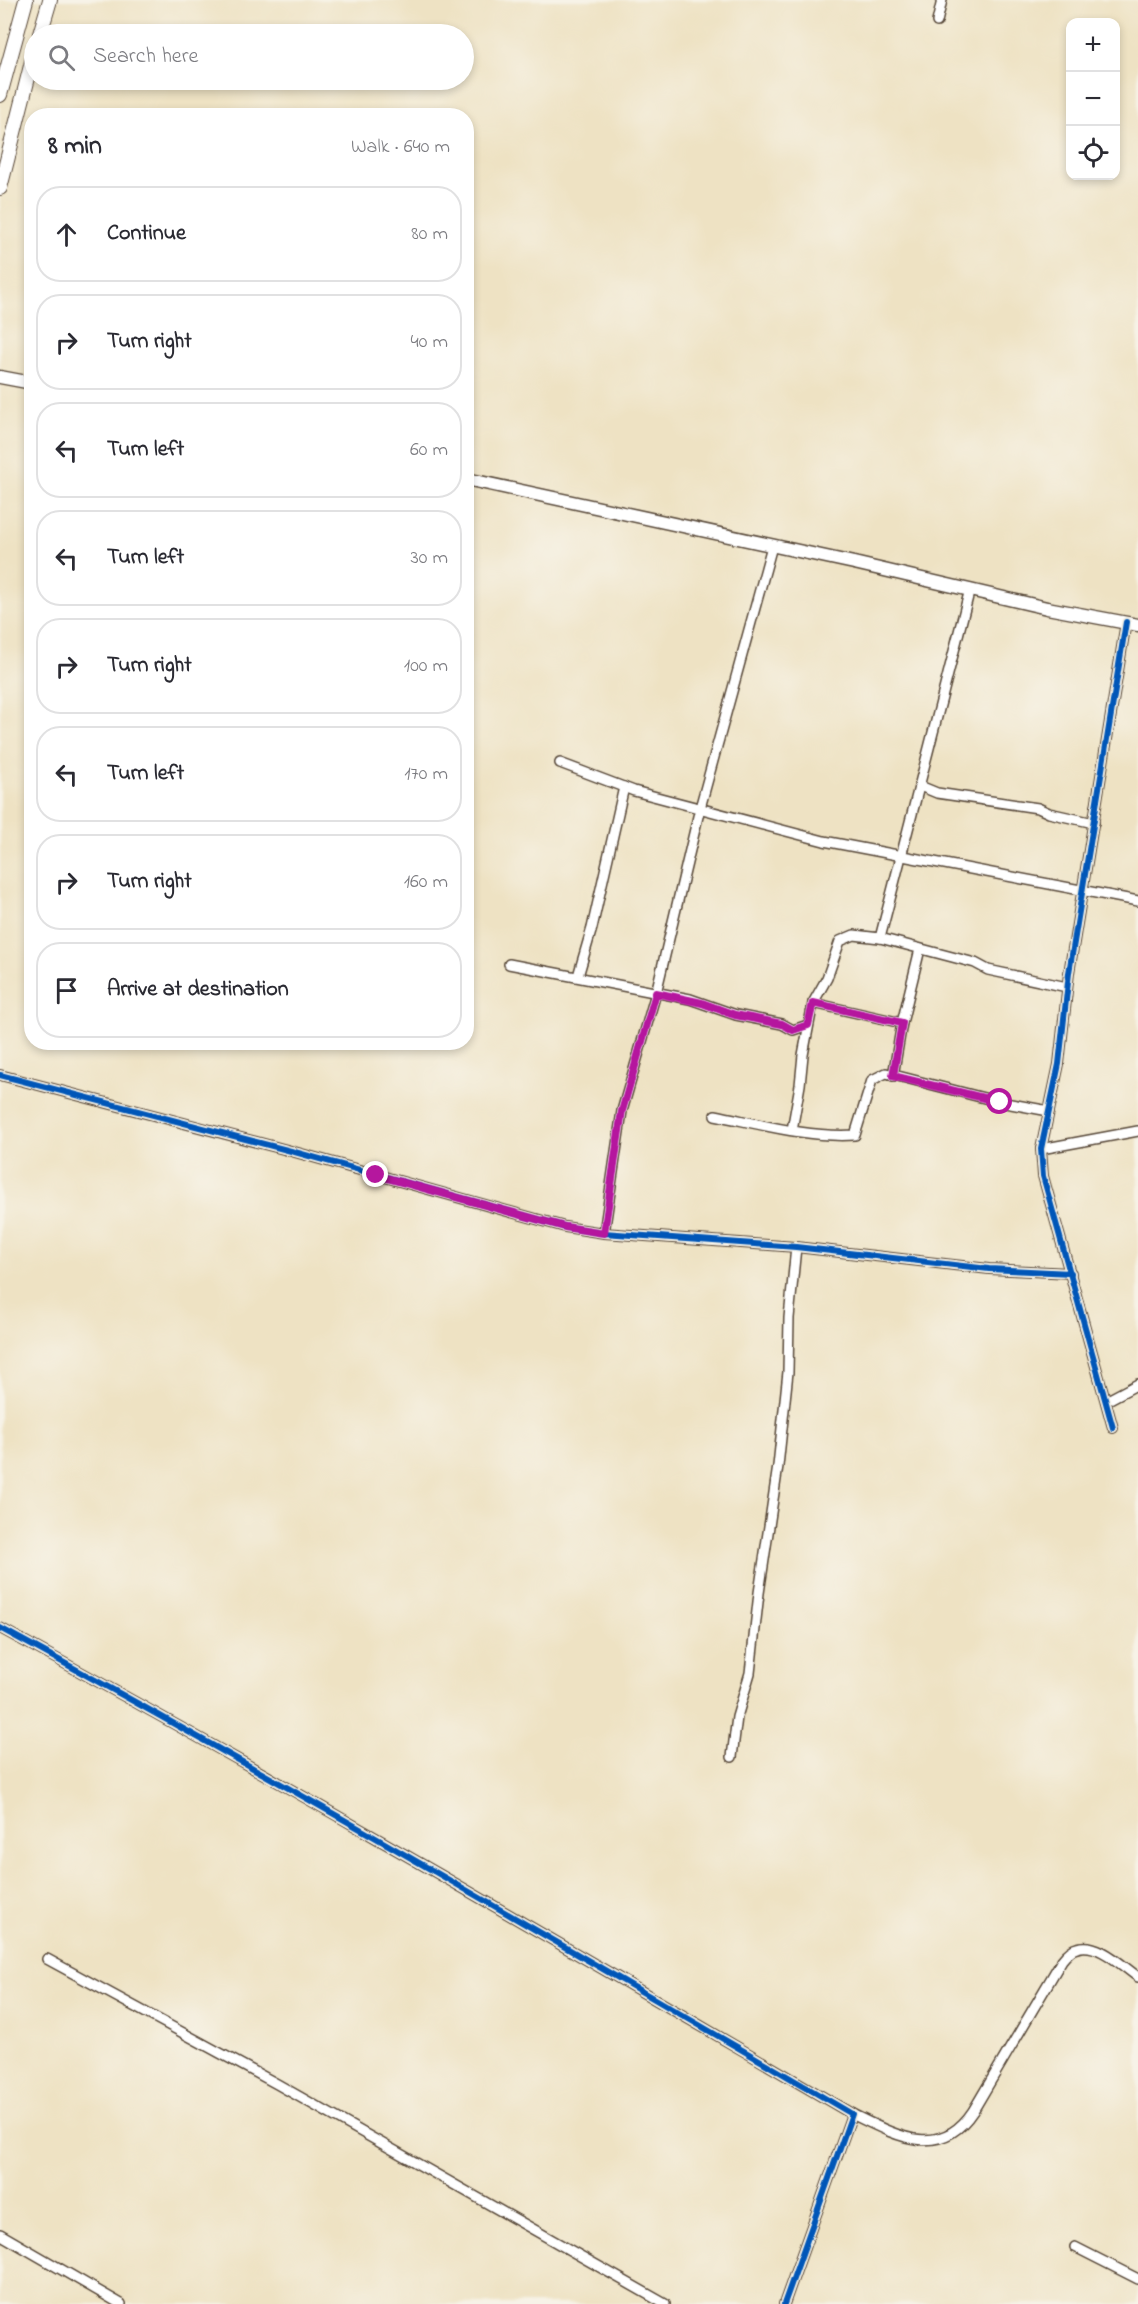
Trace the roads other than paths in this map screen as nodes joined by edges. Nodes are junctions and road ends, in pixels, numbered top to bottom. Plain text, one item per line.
1 (26, 0) edge
2 (50, 0) edge
3 (942, 0) edge
4 (937, 22) dead end
5 (43, 24) edge
6 (25, 90) edge
7 (0, 95) edge
8 (0, 188) edge
9 (0, 377) edge
10 (24, 382) edge
11 (474, 481) edge
12 (772, 546) junction
13 (970, 589) junction
14 (1132, 623) edge
15 (561, 763) dead end
16 (920, 786) junction
17 (624, 787) junction
18 (700, 808) junction
19 (1094, 823) junction
20 (902, 855) junction
21 (1083, 890) junction
22 (1138, 901) edge
23 (880, 938) junction
24 (920, 949) junction
25 (509, 964) dead end
26 (578, 976) junction
27 (1067, 987) junction
28 (656, 993) junction
29 (813, 1003) junction
30 (902, 1023) junction
31 (808, 1025) junction
32 (0, 1075) edge
33 (893, 1076) junction
34 (1050, 1111) junction
35 (715, 1115) dead end
36 (792, 1130) junction
37 (1138, 1131) edge
38 (1041, 1149) junction
39 (604, 1233) junction
40 (796, 1247) junction
41 (1071, 1273) junction
42 (1138, 1384) edge
43 (1106, 1401) junction
44 (1113, 1428) dead end
45 (0, 1628) edge
46 (732, 1757) dead end
47 (47, 1959) dead end
48 (1138, 1977) edge
49 (852, 2114) junction
50 (0, 2234) edge
51 (1075, 2247) dead end
52 (1138, 2279) edge
53 (121, 2304) edge
54 (664, 2304) edge
55 (784, 2304) edge

1 - 7 highway
2 - 5 highway
3 - 4 street
6 - 8 highway
9 - 10 main road
11 - 12 main road
12 - 13 main road
12 - 18 street
13 - 14 main road
13 - 16 street
14 - 19 street
15 - 17 street
16 - 19 street
16 - 20 street
17 - 18 street
17 - 26 street
18 - 20 street
18 - 28 street
19 - 21 street
20 - 21 street
20 - 23 street
21 - 22 street
21 - 27 street
23 - 24 street
23 - 29 street
24 - 27 street
24 - 30 street
25 - 26 street
26 - 28 street
27 - 34 street
28 - 31 street
28 - 39 street
29 - 30 street
29 - 31 street
30 - 33 street
31 - 36 street
32 - 39 street
33 - 34 street
33 - 36 street
34 - 38 street
35 - 36 street
37 - 38 street
38 - 41 street
39 - 40 street
40 - 41 street
40 - 46 street
41 - 43 street
42 - 43 street
43 - 44 street
45 - 49 street
47 - 54 street
48 - 49 street
49 - 55 street
50 - 53 street
51 - 52 street

